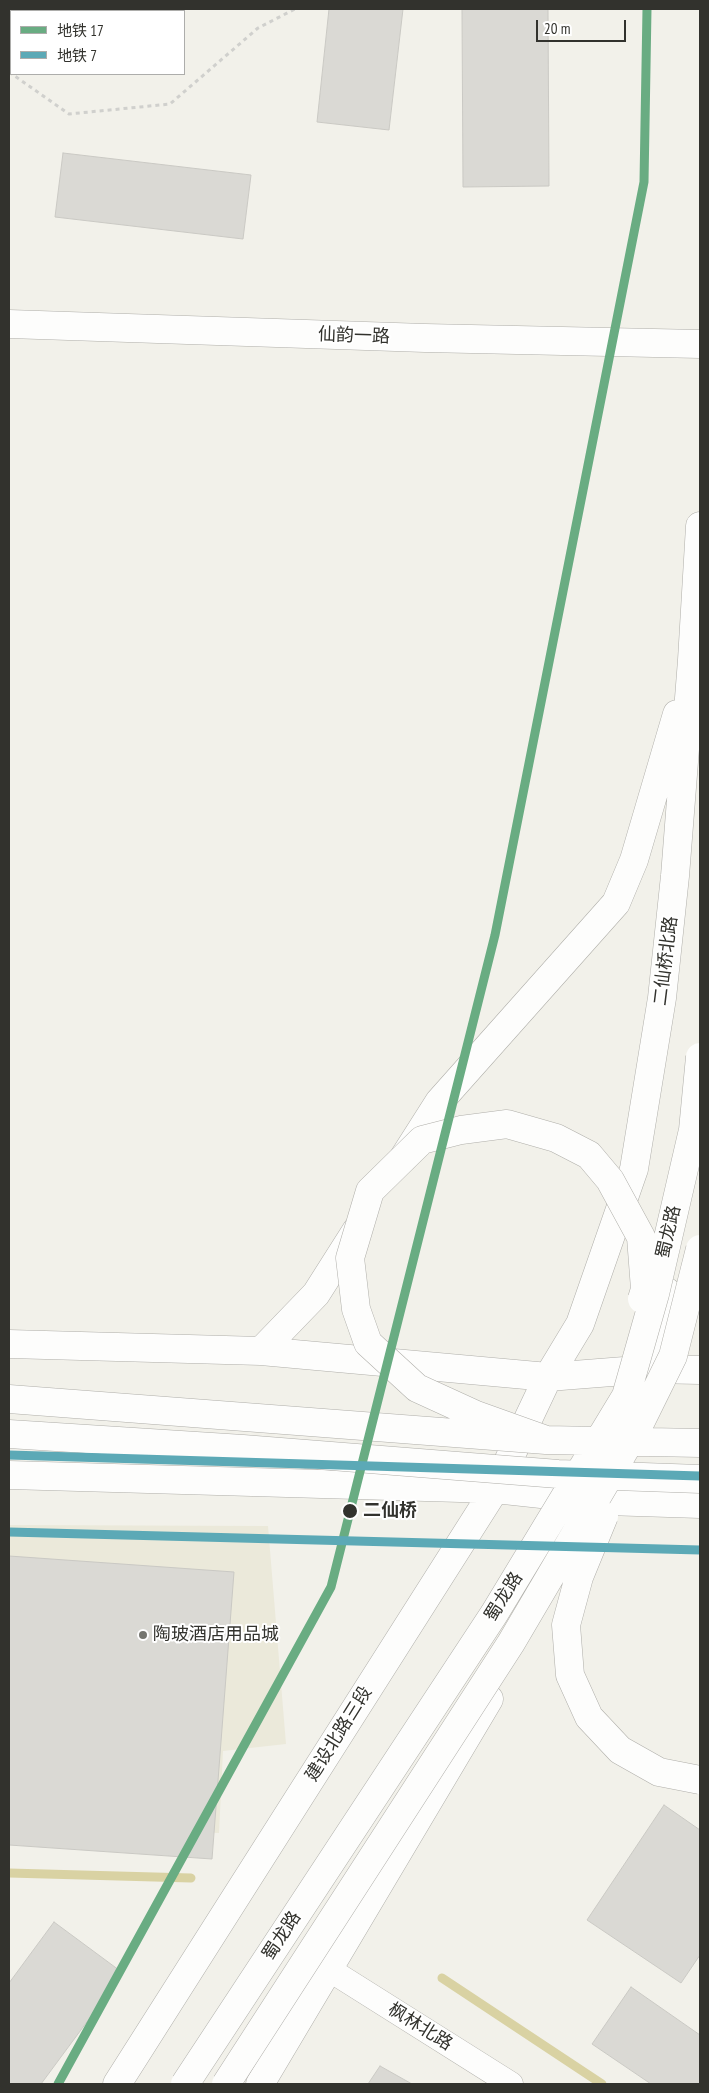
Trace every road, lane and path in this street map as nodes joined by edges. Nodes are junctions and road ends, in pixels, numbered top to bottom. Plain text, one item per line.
1 (295, 9) edge
2 (13, 75) edge
3 (9, 324) edge
4 (700, 344) edge
5 (700, 526) edge
6 (692, 660) junction
7 (700, 1057) edge
8 (700, 1141) edge
9 (700, 1249) edge
10 (9, 1344) edge
11 (261, 1351) junction
12 (650, 1369) junction
13 (700, 1370) edge
14 (548, 1377) junction
15 (9, 1399) edge
16 (637, 1430) junction
17 (9, 1434) edge
18 (546, 1440) junction
19 (700, 1443) edge
20 (591, 1456) junction
21 (9, 1475) edge
22 (700, 1479) edge
23 (496, 1489) junction
24 (606, 1501) junction
25 (700, 1504) edge
26 (700, 1780) edge
27 (330, 1970) junction
28 (117, 2084) edge
29 (185, 2084) edge
30 (226, 2084) edge
31 (260, 2084) edge
32 (511, 2084) edge

1 - 2 path
3 - 4 main road, 仙韵一路
5 - 6 main road, 二仙桥北路
6 - 11 main road
6 - 14 main road, 二仙桥北路
7 - 20 main road, 蜀龙路, bridge
8 - 12 main road
9 - 16 main road, 蜀龙路, bridge
10 - 11 main road
11 - 14 main road
12 - 13 main road
12 - 14 main road
12 - 24 main road
14 - 23 main road, 建设北路三段
15 - 18 main road, bridge
16 - 26 main road, bridge
16 - 30 main road, 蜀龙路, bridge
17 - 22 main road, bridge
18 - 19 main road, bridge
18 - 20 main road, bridge
20 - 29 main road, 蜀龙路, bridge
21 - 23 main road
23 - 24 main road
23 - 28 main road, 建设北路三段
24 - 25 main road
24 - 27 main road
27 - 31 main road
27 - 32 street, 枫林北路

